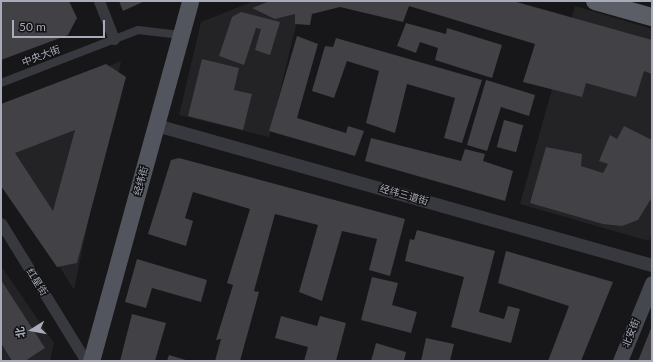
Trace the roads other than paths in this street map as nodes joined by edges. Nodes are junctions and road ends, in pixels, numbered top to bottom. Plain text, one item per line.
1 (99, 1) edge
2 (190, 1) edge
3 (595, 1) edge
4 (652, 17) edge
5 (181, 35) junction
6 (114, 39) junction
7 (1, 82) edge
8 (156, 125) junction
9 (1, 223) edge
10 (652, 265) edge
11 (652, 283) edge
12 (86, 361) edge
13 (91, 361) edge
14 (620, 361) edge

1 - 6 street
2 - 5 main road, 经纬街
3 - 4 highway
5 - 6 street, 中央大街
5 - 8 main road, 经纬街
6 - 7 street, 中央大街
8 - 10 street, 经纬三道街
8 - 13 main road, 经纬街
9 - 12 street, 红星街
11 - 14 main road, 北安街

